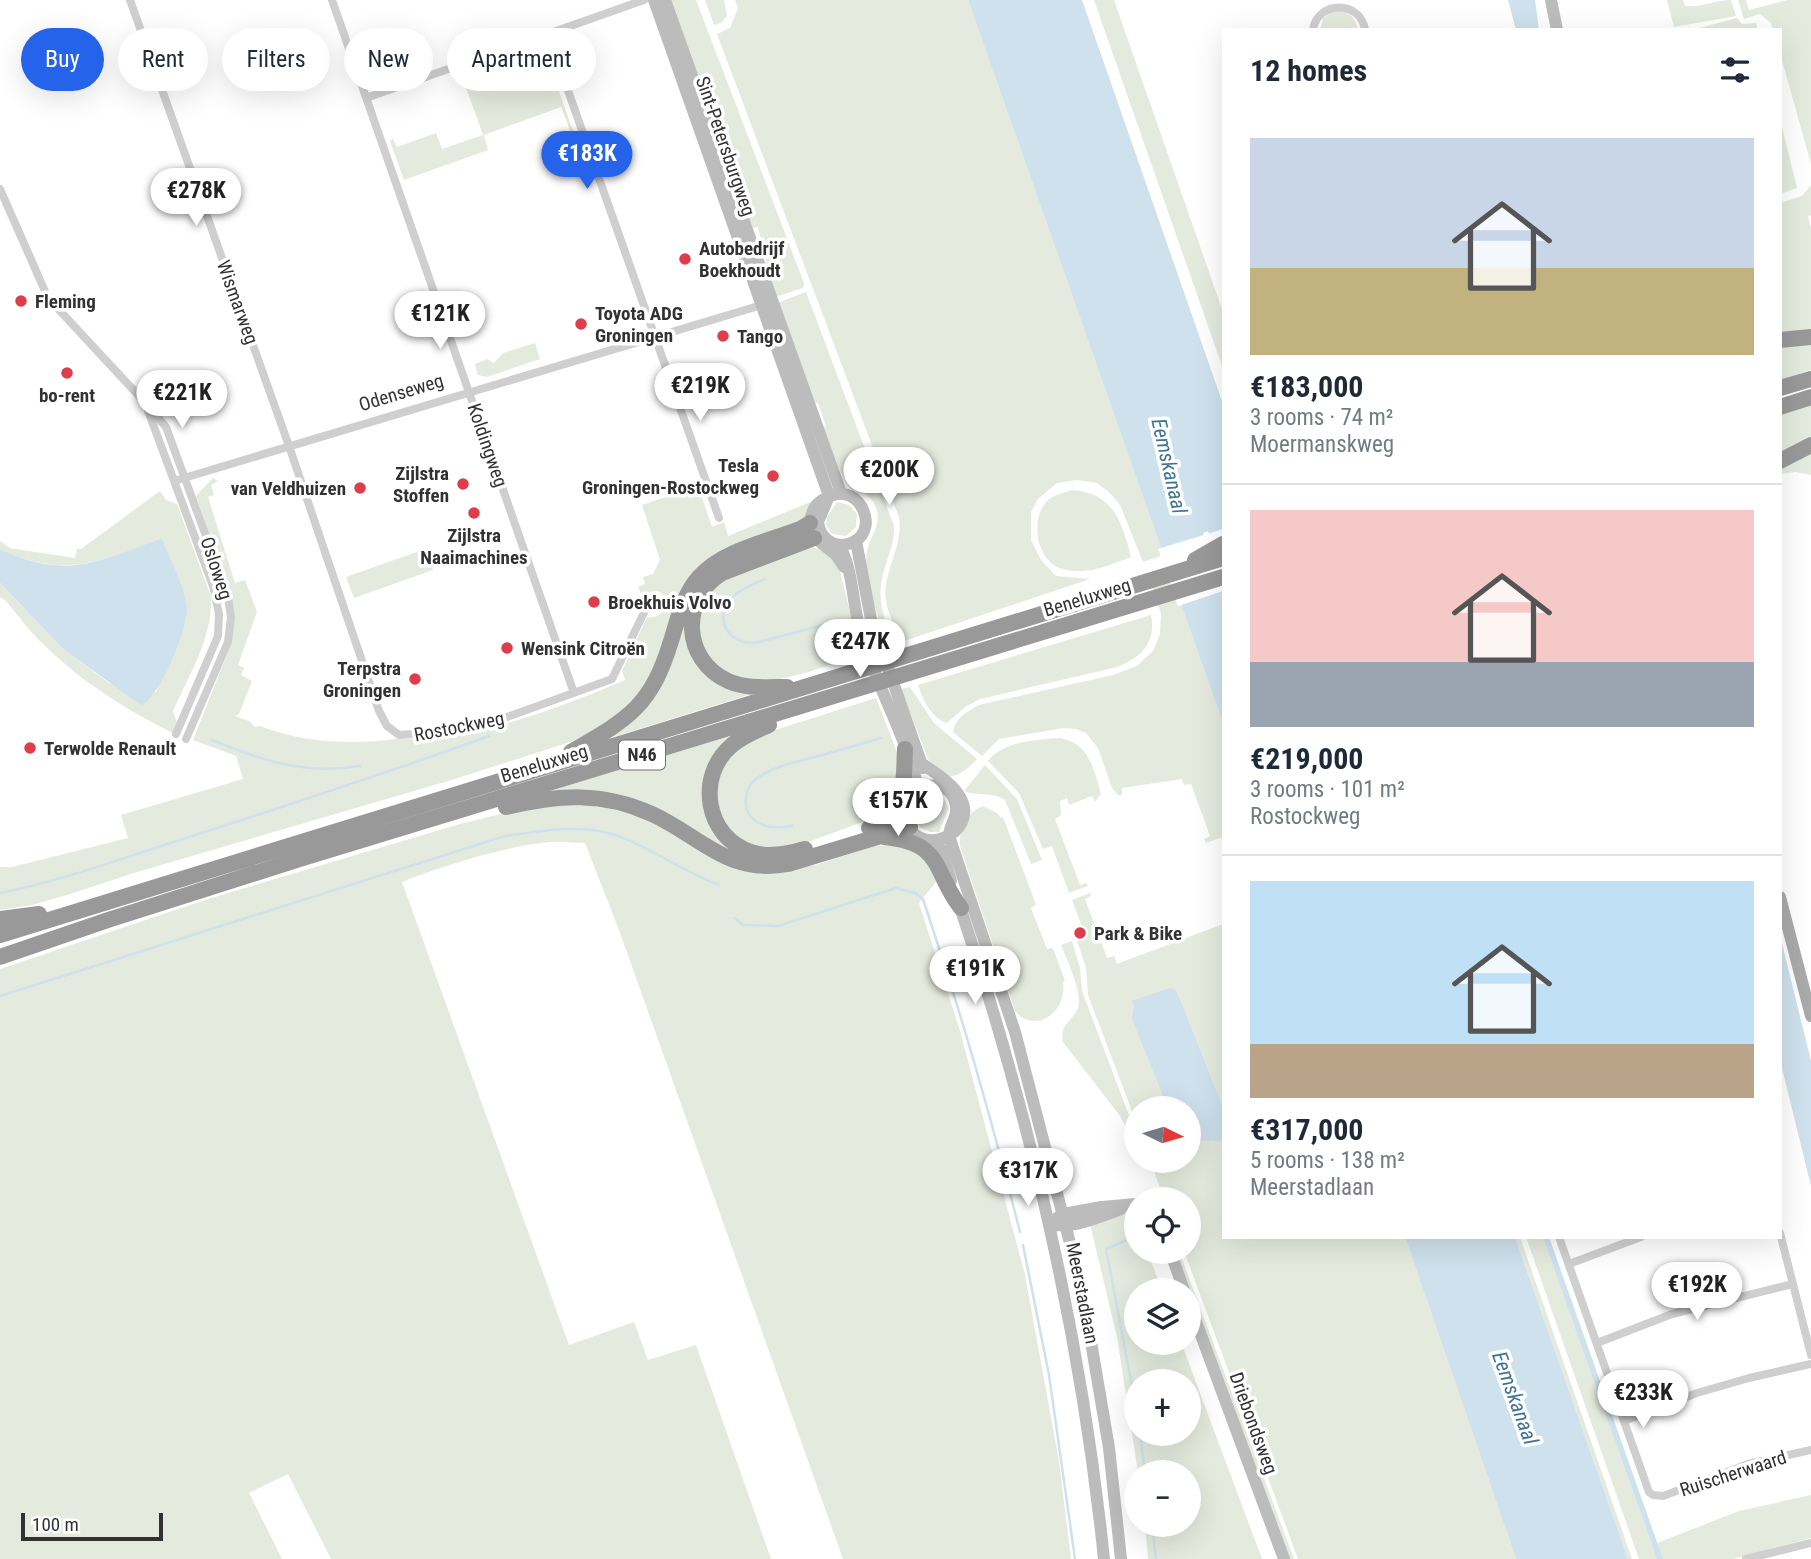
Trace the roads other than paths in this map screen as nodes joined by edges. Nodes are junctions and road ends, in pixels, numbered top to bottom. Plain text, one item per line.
1 (130, 0) edge
2 (332, 0) edge
3 (644, 0) edge
4 (654, 0) edge
5 (665, 0) edge
6 (1543, 0) edge
7 (1550, 0) edge
8 (1329, 3) edge
9 (565, 28) edge
10 (1314, 28) edge
11 (1364, 28) edge
12 (1548, 28) edge
13 (1557, 28) edge
14 (447, 70) edge
15 (568, 91) edge
16 (366, 98) junction
17 (0, 189) edge
18 (766, 304) junction
19 (1811, 337) edge
20 (654, 338) junction
21 (1782, 340) edge
22 (1811, 379) edge
23 (1782, 387) edge
24 (470, 392) junction
25 (1811, 397) edge
26 (145, 403) junction
27 (1782, 406) edge
28 (1811, 445) edge
29 (289, 446) junction
30 (1782, 460) edge
31 (834, 473) junction
32 (185, 478) junction
33 (174, 481) junction
34 (831, 496) junction
35 (719, 518) dead end
36 (816, 532) junction
37 (856, 541) junction
38 (1222, 544) edge
39 (833, 547) junction
40 (1222, 558) edge
41 (853, 567) junction
42 (1179, 572) junction
43 (1222, 577) edge
44 (649, 602) dead end
45 (807, 687) junction
46 (574, 693) junction
47 (832, 697) junction
48 (176, 734) dead end
49 (186, 738) dead end
50 (905, 748) junction
51 (545, 766) junction
52 (929, 784) junction
53 (451, 814) junction
54 (908, 820) junction
55 (878, 831) junction
56 (949, 836) junction
57 (935, 841) junction
58 (1782, 905) edge
59 (961, 908) junction
60 (79, 909) junction
61 (0, 919) edge
62 (0, 935) edge
63 (0, 957) edge
64 (1811, 1016) edge
65 (1124, 1205) edge
66 (1064, 1220) junction
67 (1048, 1223) junction
68 (1560, 1239) edge
69 (1636, 1239) edge
70 (1782, 1239) edge
71 (1569, 1264) junction
72 (1793, 1284) junction
73 (1201, 1335) edge
74 (1597, 1343) junction
75 (1811, 1355) edge
76 (1811, 1364) edge
77 (1624, 1421) junction
78 (1811, 1450) edge
79 (1811, 1543) edge
80 (1104, 1559) edge
81 (1121, 1559) edge
82 (1284, 1559) edge
83 (1746, 1559) edge

1 - 29 street, Wismarweg
2 - 16 street, Koldingweg
3 - 9 street
4 - 18 main road, Sint-Petersburgweg
5 - 18 main road, Sint-Petersburgweg
6 - 12 main road
7 - 13 main road
8 - 10 street
8 - 11 street
14 - 16 street
15 - 20 street
16 - 24 street, Koldingweg
17 - 26 street, Osloweg
18 - 20 street, Odenseweg
18 - 31 main road
18 - 34 main road
19 - 21 highway
20 - 24 street, Odenseweg
20 - 35 street
22 - 23 highway
24 - 29 street, Odenseweg
24 - 46 street, Koldingweg
25 - 27 highway
26 - 32 street, Osloweg
26 - 33 street, Osloweg
28 - 30 highway
29 - 32 street, Odenseweg
29 - 46 street, Rostockweg
31 - 34 main road
31 - 41 main road
32 - 33 street, Odenseweg
32 - 49 street, Osloweg
33 - 48 street, Osloweg
34 - 36 main road
34 - 37 main road
36 - 39 main road
36 - 45 highway, N46
36 - 51 highway, N46
37 - 39 main road
37 - 41 main road
38 - 42 highway, N46
39 - 41 main road
40 - 42 highway, Beneluxweg / N46
41 - 50 main road
41 - 52 main road
42 - 45 highway, Beneluxweg / N46
43 - 47 highway, Beneluxweg / N46
44 - 46 street, Rostockweg
45 - 51 highway, Beneluxweg / N46
47 - 53 highway, Beneluxweg / N46
47 - 55 highway, N46
50 - 52 main road
50 - 55 highway
51 - 60 highway, Beneluxweg / N46
52 - 54 main road
52 - 56 main road
53 - 55 highway, N46
53 - 63 highway, Beneluxweg / N46
54 - 55 highway, N46
54 - 57 main road
55 - 59 highway
56 - 57 main road
56 - 66 main road, Meerstadlaan
57 - 59 main road, Meerstadlaan
58 - 64 main road
59 - 67 main road, Meerstadlaan
60 - 61 highway, N46
60 - 62 highway, N46
65 - 66 main road
66 - 67 main road
66 - 81 main road, Meerstadlaan
67 - 80 main road, Meerstadlaan
68 - 71 street, Ruischerwaard
69 - 71 street
70 - 72 street
71 - 74 street, Ruischerwaard
72 - 74 street
72 - 75 street
73 - 82 main road, Driebondsweg
74 - 77 street, Ruischerwaard
76 - 77 street
77 - 78 street, Ruischerwaard
79 - 83 street

